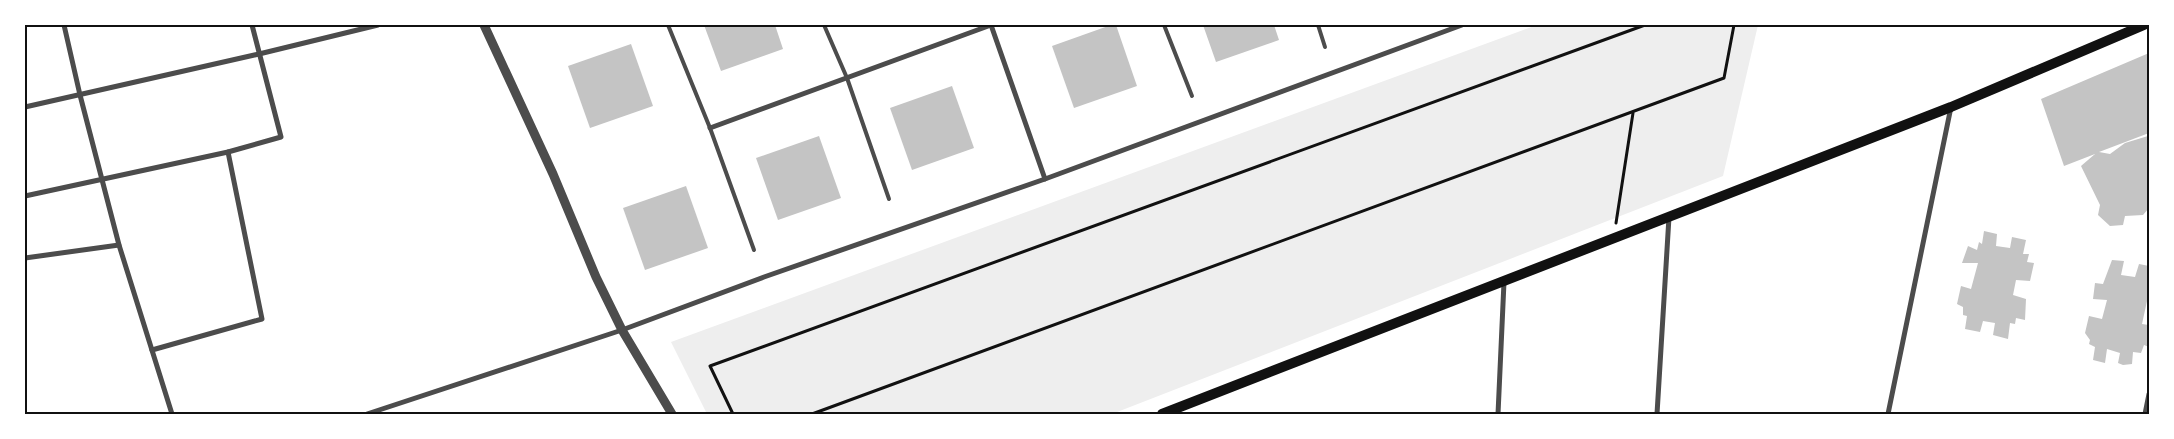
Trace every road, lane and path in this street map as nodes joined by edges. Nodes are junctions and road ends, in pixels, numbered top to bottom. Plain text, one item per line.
1 (64, 25) edge
2 (252, 25) edge
3 (378, 25) edge
4 (484, 25) edge
5 (668, 25) edge
6 (824, 25) edge
7 (991, 25) edge
8 (1164, 25) edge
9 (1318, 25) edge
10 (1462, 25) edge
11 (1645, 25) edge
12 (1734, 25) edge
13 (2144, 25) edge
14 (1325, 47) dead end
15 (259, 54) junction
16 (847, 78) junction
17 (80, 94) junction
18 (1192, 96) dead end
19 (25, 107) edge
20 (1951, 107) junction
21 (1633, 112) junction
22 (710, 128) junction
23 (228, 152) junction
24 (1045, 179) junction
25 (102, 180) junction
26 (25, 196) edge
27 (889, 199) dead end
28 (1670, 216) junction
29 (1614, 238) junction
30 (119, 245) junction
31 (754, 250) dead end
32 (25, 258) edge
33 (1504, 282) junction
34 (622, 330) junction
35 (152, 350) junction
36 (2149, 394) edge
37 (172, 414) edge
38 (368, 414) edge
39 (672, 414) edge
40 (733, 414) edge
41 (812, 414) edge
42 (1162, 414) edge
43 (1498, 414) edge
44 (1657, 414) edge
45 (1888, 414) edge
46 (2145, 414) edge

1 - 17 street
2 - 15 street
3 - 15 street
4 - 34 street
5 - 22 lane
6 - 16 lane
7 - 16 street
7 - 24 street
8 - 18 lane
9 - 14 lane
10 - 24 street
11 - 40 path
12 - 21 path
13 - 20 main road
15 - 17 street
15 - 23 street
16 - 22 street
16 - 27 lane
17 - 19 street
17 - 25 street
20 - 28 main road
20 - 45 street
21 - 29 path
21 - 41 path
22 - 31 lane
23 - 25 street
23 - 35 street
24 - 34 street
25 - 26 street
25 - 30 street
28 - 29 main road
28 - 44 street
29 - 33 main road
30 - 32 street
30 - 35 street
33 - 42 main road
33 - 43 street
34 - 38 street
34 - 39 street
35 - 37 street
36 - 46 street

